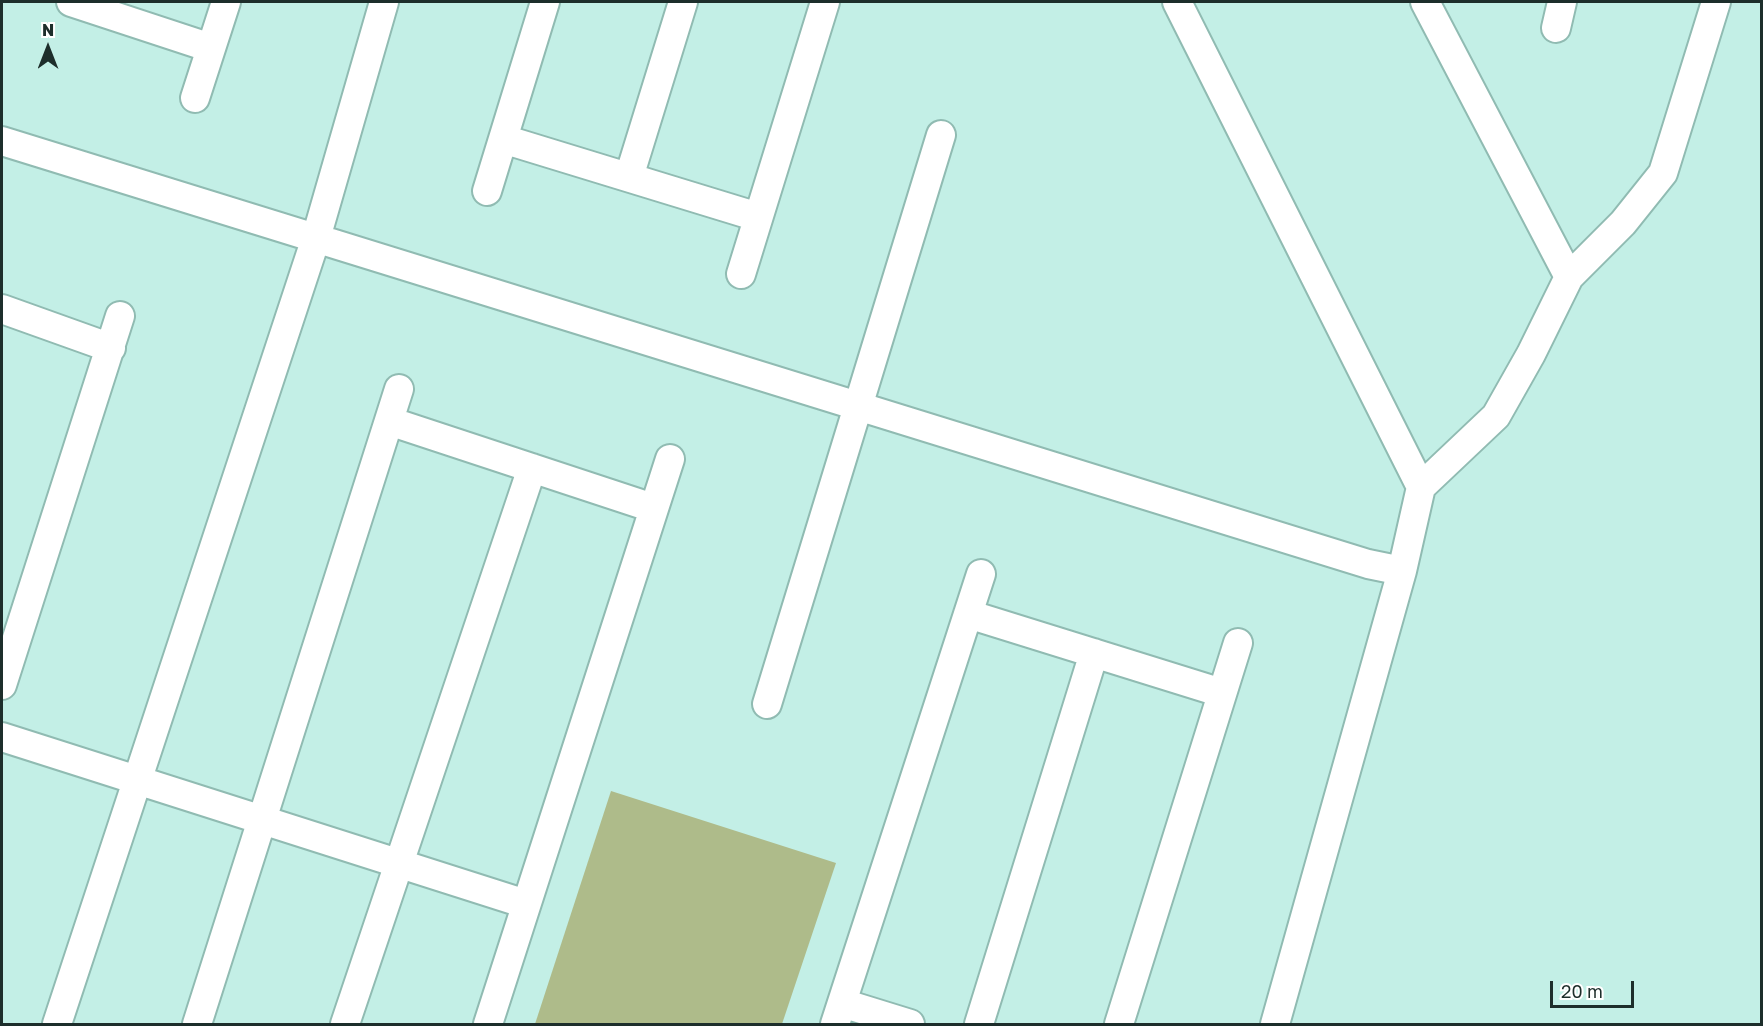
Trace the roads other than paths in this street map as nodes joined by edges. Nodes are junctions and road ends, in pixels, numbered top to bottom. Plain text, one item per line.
1 (226, 2) edge
2 (384, 2) edge
3 (545, 2) edge
4 (683, 2) edge
5 (825, 2) edge
6 (1177, 2) edge
7 (1425, 2) edge
8 (1716, 2) edge
9 (78, 3) edge
10 (211, 48) junction
11 (195, 98) dead end
12 (941, 135) dead end
13 (503, 139) junction
14 (2, 141) edge
15 (629, 177) junction
16 (487, 191) dead end
17 (759, 217) junction
18 (316, 238) junction
19 (741, 274) dead end
20 (1569, 277) junction
21 (2, 309) edge
22 (120, 316) dead end
23 (111, 348) junction
24 (399, 389) dead end
25 (857, 406) junction
26 (389, 421) junction
27 (670, 459) dead end
28 (532, 468) junction
29 (1421, 487) junction
30 (653, 508) junction
31 (1402, 571) junction
32 (981, 574) dead end
33 (968, 614) junction
34 (1238, 643) dead end
35 (1094, 653) junction
36 (2, 685) edge
37 (1222, 693) junction
38 (767, 704) dead end
39 (2, 737) edge
40 (137, 780) junction
41 (261, 819) junction
42 (398, 863) junction
43 (526, 904) junction
44 (839, 1014) edge
45 (57, 1024) edge
46 (197, 1024) edge
47 (345, 1024) edge
48 (488, 1024) edge
49 (910, 1024) edge
50 (979, 1024) edge
51 (1119, 1024) edge
52 (1275, 1024) edge

1 - 10 street
2 - 18 street
3 - 13 street
4 - 15 street
5 - 17 street
6 - 29 street
7 - 20 street
8 - 20 street
9 - 10 street
10 - 11 street
12 - 25 street
13 - 15 street
13 - 16 street
14 - 18 street
15 - 17 street
17 - 19 street
18 - 25 street
18 - 40 street
20 - 29 street
21 - 23 street
22 - 23 street
23 - 36 street
24 - 26 street
25 - 31 street
25 - 38 street
26 - 28 street
26 - 41 street
27 - 30 street
28 - 30 street
28 - 42 street
29 - 31 street
30 - 43 street
31 - 52 street
32 - 33 street
33 - 35 street
33 - 44 street
34 - 37 street
35 - 37 street
35 - 50 street
37 - 51 street
39 - 40 street
40 - 41 street
40 - 45 street
41 - 42 street
41 - 46 street
42 - 43 street
42 - 47 street
43 - 48 street
44 - 49 street

